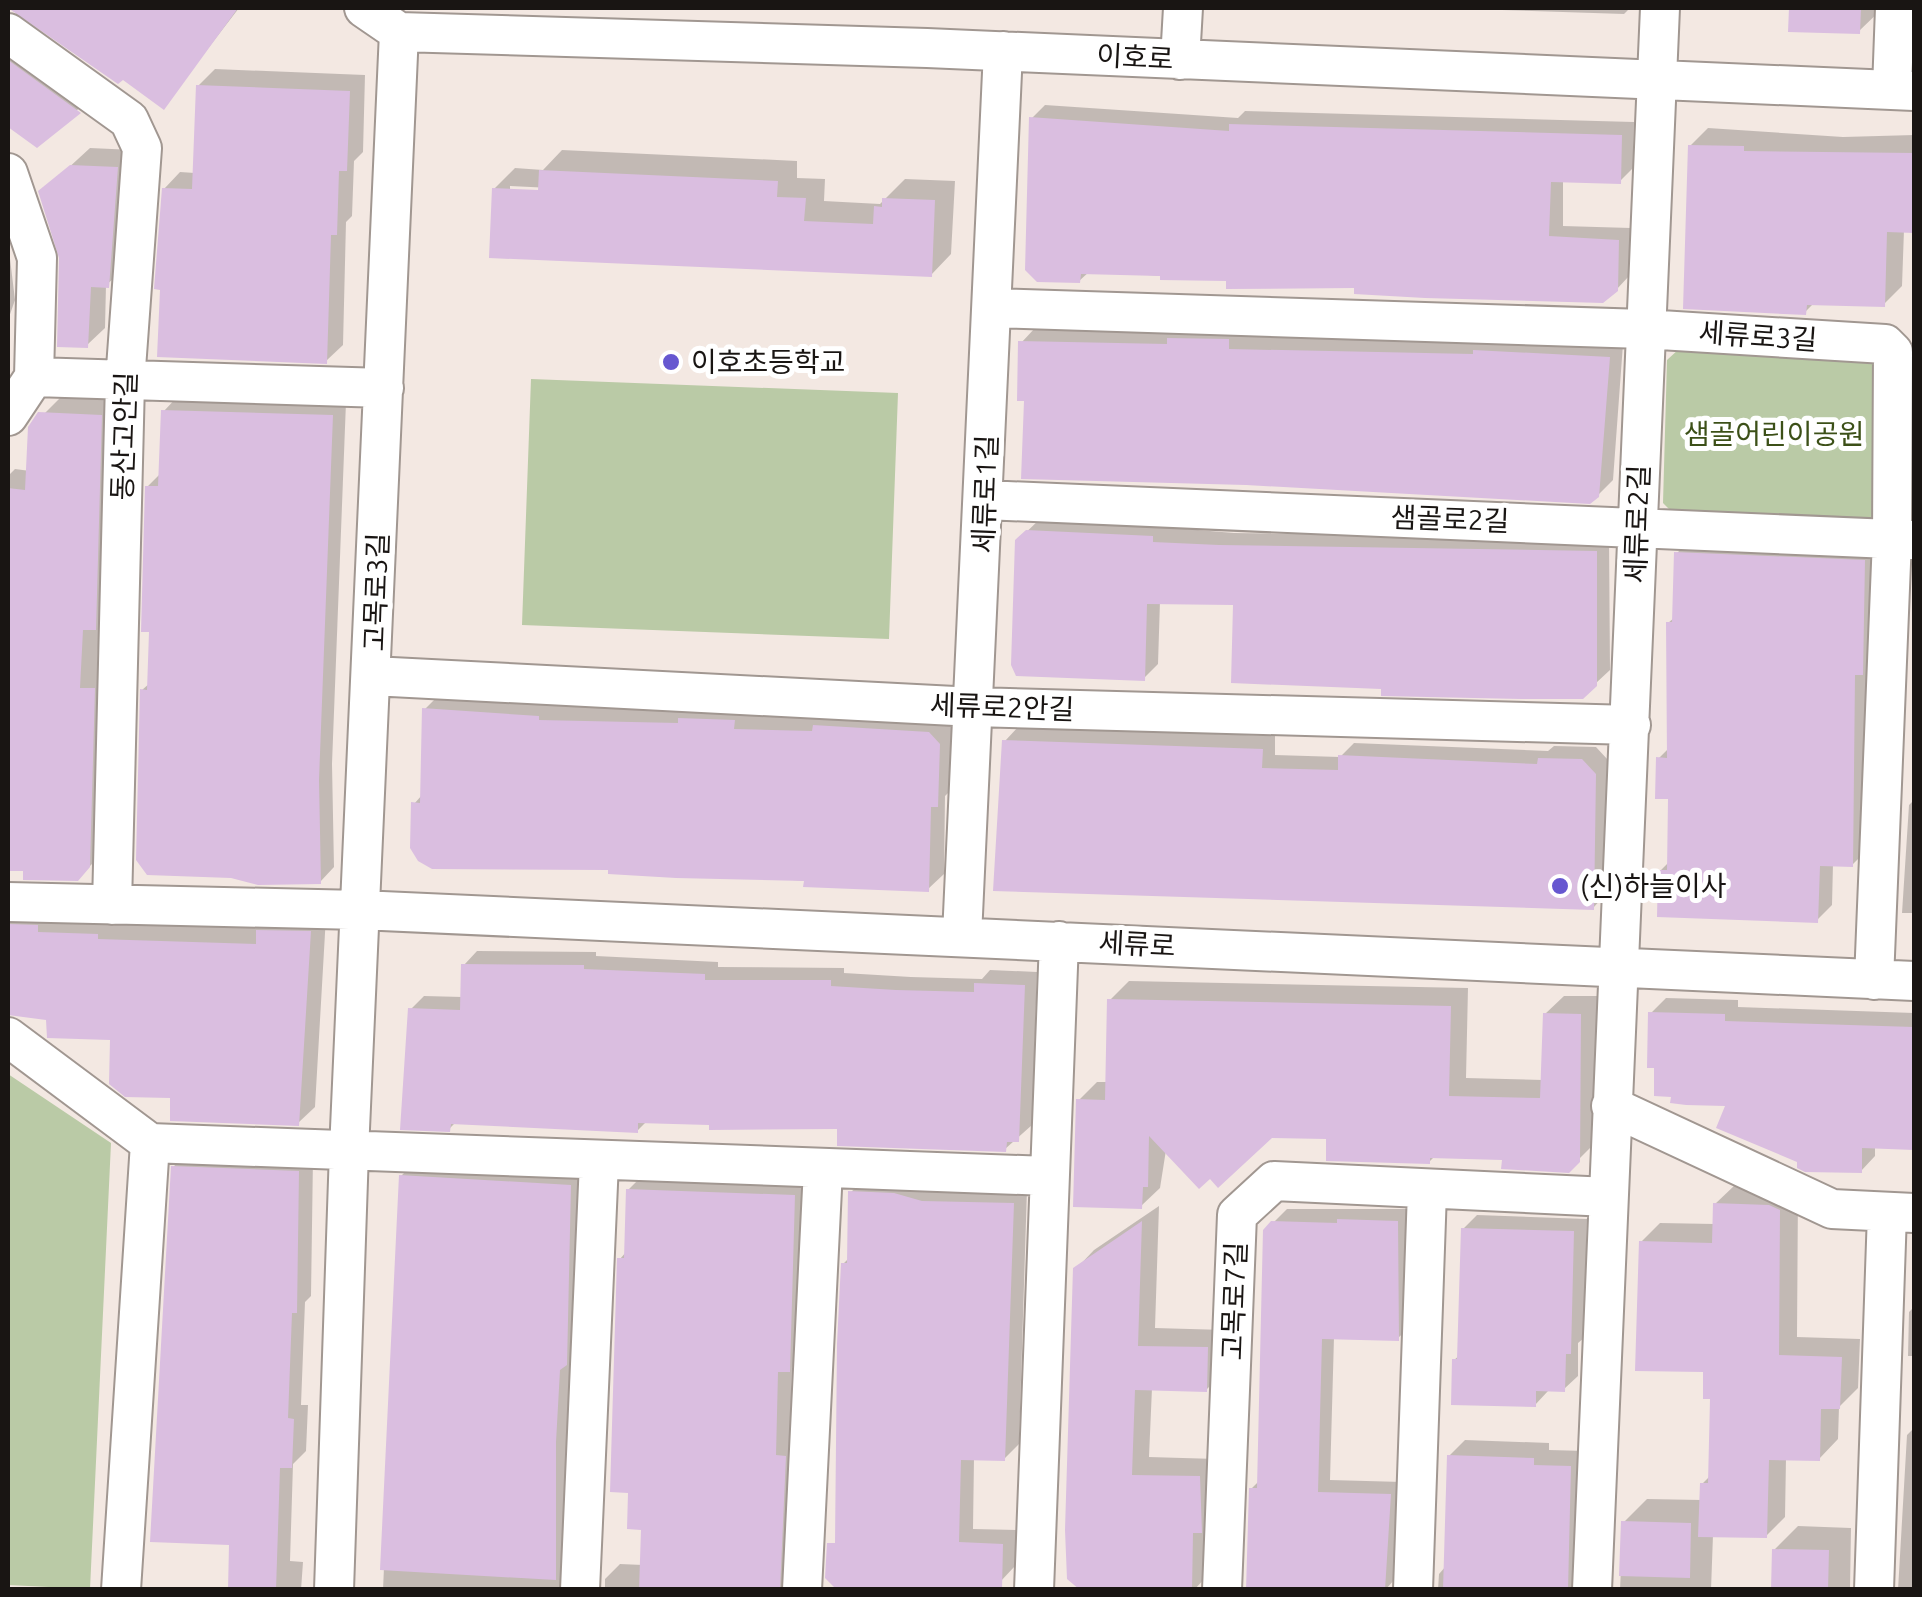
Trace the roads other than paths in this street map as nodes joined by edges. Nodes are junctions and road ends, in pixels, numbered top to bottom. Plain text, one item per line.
1 (364, 8) edge
2 (1183, 8) edge
3 (1660, 8) edge
4 (1896, 8) edge
5 (399, 32) junction
6 (8, 33) edge
7 (1004, 51) junction
8 (1180, 60) junction
9 (1658, 80) junction
10 (1903, 90) edge
11 (8, 173) edge
12 (992, 308) junction
13 (1644, 329) junction
14 (34, 378) junction
15 (125, 382) junction
16 (384, 388) junction
17 (8, 416) edge
18 (985, 500) junction
19 (1637, 526) junction
20 (1904, 540) edge
21 (372, 676) junction
22 (974, 707) junction
23 (1631, 725) junction
24 (8, 902) edge
25 (112, 905) junction
26 (360, 910) junction
27 (962, 936) junction
28 (1059, 941) junction
29 (1618, 968) junction
30 (1874, 980) junction
31 (1914, 981) edge
32 (8, 1037) edge
33 (1610, 1106) junction
34 (150, 1143) junction
35 (348, 1151) junction
36 (598, 1162) junction
37 (824, 1169) junction
38 (1046, 1176) junction
39 (1427, 1191) junction
40 (1608, 1197) junction
41 (1901, 1214) edge
42 (120, 1590) edge
43 (334, 1590) edge
44 (580, 1590) edge
45 (802, 1590) edge
46 (1034, 1590) edge
47 (1222, 1590) edge
48 (1413, 1590) edge
49 (1592, 1590) edge
50 (1874, 1590) edge

1 - 5 street
2 - 8 street
3 - 9 street, 세류로2길
4 - 10 street
5 - 7 street, 이호로
5 - 16 street, 고목로3길
6 - 15 street, 동산고안길
7 - 8 street, 이호로
7 - 12 street, 세류로1길
8 - 9 street, 이호로
9 - 10 street, 이호로
9 - 13 street, 세류로2길
11 - 14 street
12 - 13 street, 세류로3길
12 - 18 street, 세류로1길
13 - 19 street, 세류로2길
13 - 20 street, 세류로3길
14 - 15 street
14 - 17 street
15 - 16 street
15 - 25 street, 동산고안길
16 - 21 street, 고목로3길
18 - 19 street, 샘골로2길
18 - 22 street, 세류로1길
19 - 20 street, 샘골로2길
19 - 23 street, 세류로2길
20 - 30 street, 세류로3길
21 - 22 street, 세류로2안길
21 - 26 street, 고목로3길
22 - 23 street, 세류로2안길
22 - 27 street, 세류로1길
23 - 29 street, 세류로2길
24 - 25 street
25 - 26 street
26 - 27 street, 세류로
26 - 35 street, 고목로3길
27 - 28 street, 세류로
28 - 29 street, 세류로
28 - 38 street
29 - 30 street, 세류로
29 - 33 street, 세류로2길
30 - 31 street, 세류로
32 - 34 street
33 - 40 street, 세류로2길
33 - 41 street
34 - 35 street
34 - 42 street
35 - 36 street
35 - 43 street, 고목로3길
36 - 37 street
36 - 44 street
37 - 38 street
37 - 45 street
38 - 46 street
39 - 40 street, 고목로7길
39 - 47 street, 고목로7길
39 - 48 street
40 - 49 street, 세류로2길
41 - 50 street

